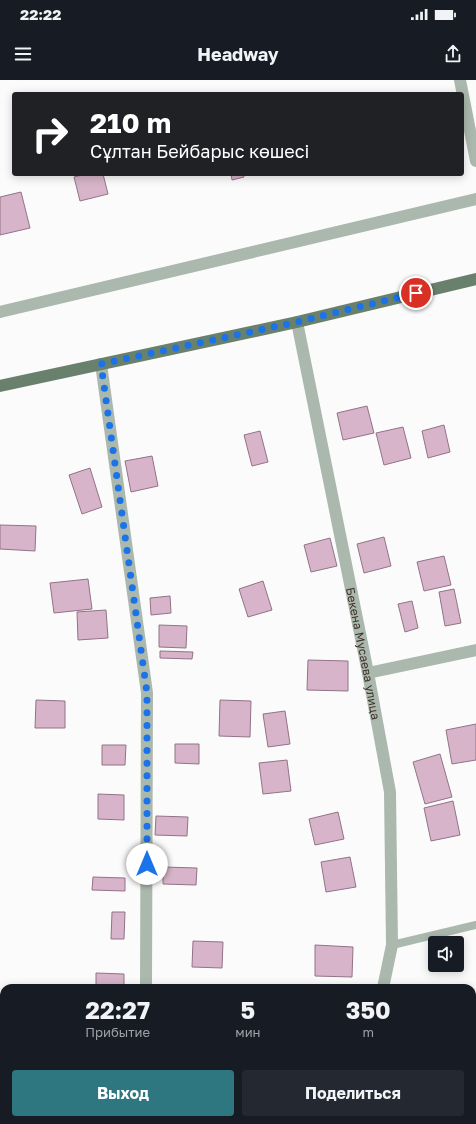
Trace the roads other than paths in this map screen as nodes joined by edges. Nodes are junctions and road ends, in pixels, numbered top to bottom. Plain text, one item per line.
1 (460, 80) edge
2 (462, 92) edge
3 (464, 100) edge
4 (476, 161) edge
5 (476, 199) edge
6 (476, 279) edge
7 (0, 312) edge
8 (297, 322) junction
9 (101, 364) junction
10 (0, 386) edge
11 (476, 650) edge
12 (368, 673) junction
13 (476, 925) edge
14 (392, 945) junction
15 (146, 984) edge
16 (384, 984) edge

1 - 2 street
3 - 4 street
5 - 7 street
6 - 8 main road
8 - 9 main road
8 - 12 street, Бекена Мусаева улица
9 - 10 main road
9 - 15 street
11 - 12 street
12 - 14 street, Бекена Мусаева улица
13 - 14 lane
14 - 16 street, Бекена Мусаева улица

